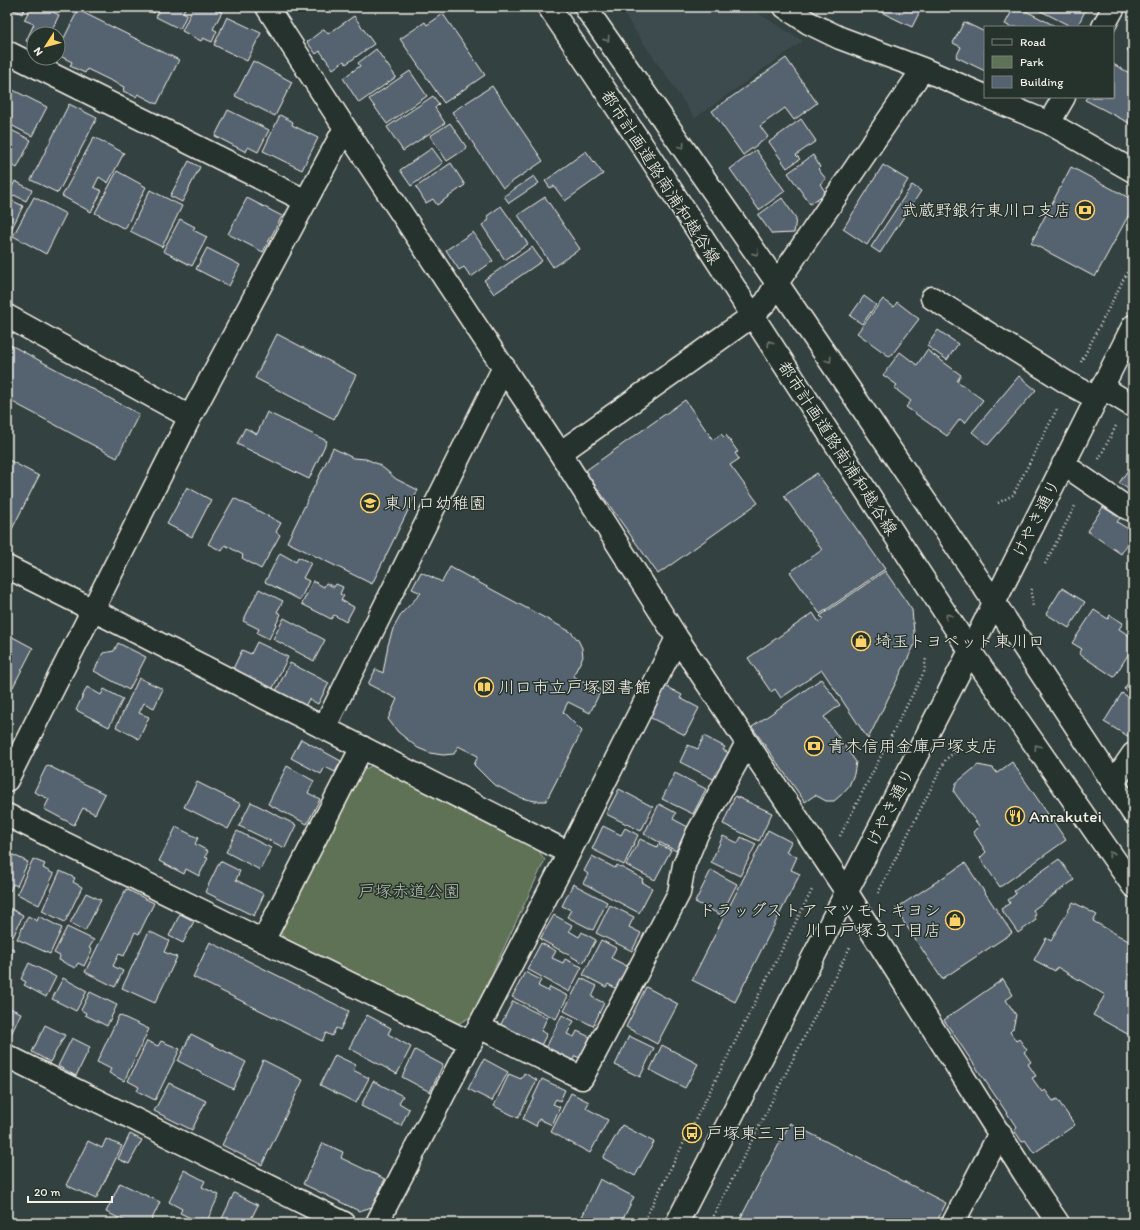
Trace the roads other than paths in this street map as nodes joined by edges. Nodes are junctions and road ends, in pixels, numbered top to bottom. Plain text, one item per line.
1 (267, 7) edge
2 (549, 7) edge
3 (585, 7) edge
4 (785, 7) edge
5 (1114, 7) edge
6 (1104, 26) edge
7 (7, 52) edge
8 (922, 70) junction
9 (984, 96) edge
10 (988, 98) edge
11 (1063, 98) edge
12 (1049, 124) junction
13 (345, 128) junction
14 (1133, 171) edge
15 (306, 201) junction
16 (777, 283) junction
17 (932, 298) dead end
18 (7, 316) edge
19 (752, 316) junction
20 (1133, 326) edge
21 (504, 367) junction
22 (1099, 392) junction
23 (1133, 406) edge
24 (190, 417) junction
25 (560, 453) junction
26 (1063, 464) junction
27 (1133, 510) edge
28 (7, 567) edge
29 (994, 602) junction
30 (93, 610) junction
31 (677, 638) junction
32 (970, 651) junction
33 (324, 728) junction
34 (747, 743) junction
35 (362, 747) junction
36 (1133, 754) edge
37 (7, 780) edge
38 (1113, 783) junction
39 (1133, 813) edge
40 (7, 815) edge
41 (569, 853) junction
42 (1133, 886) edge
43 (846, 891) junction
44 (263, 940) junction
45 (475, 1035) junction
46 (7, 1056) edge
47 (1000, 1133) junction
48 (344, 1223) edge
49 (377, 1223) edge
50 (677, 1223) edge
51 (953, 1223) edge
52 (1058, 1223) edge

1 - 13 street
2 - 19 street, 都市計画道路南浦和越谷線
3 -> 16 street, 都市計画道路南浦和越谷線
4 - 8 street
5 - 6 street
7 - 15 street
8 - 9 street
8 - 16 street
10 - 12 street
11 - 12 street
12 - 14 street
13 - 15 street
13 - 21 street
15 - 24 street
16 - 19 street
16 -> 29 street, 都市計画道路南浦和越谷線
17 - 22 street
18 - 24 street
19 - 25 street
32 -> 19 street, 都市計画道路南浦和越谷線
20 - 22 street, けやき通り
21 - 25 street
21 - 33 street
22 - 23 street
22 - 26 street, けやき通り
24 - 30 street
25 - 31 street
26 - 27 street
26 - 29 street, けやき通り
28 - 30 street
29 - 32 street, けやき通り
29 - 38 street, 都市計画道路南浦和越谷線
30 - 33 street
30 - 37 street
31 - 34 street
31 - 41 street
42 -> 32 street, 都市計画道路南浦和越谷線
32 - 43 street, けやき通り
33 - 35 street
34 - 43 street
34 - 45 street
35 - 41 street
35 - 44 street
36 - 38 street
38 - 39 street, 都市計画道路南浦和越谷線
40 - 44 street
41 - 45 street
43 - 47 street
43 - 50 street, けやき通り
44 - 45 street
45 - 49 street
46 - 48 street
47 - 51 street
47 - 52 street

